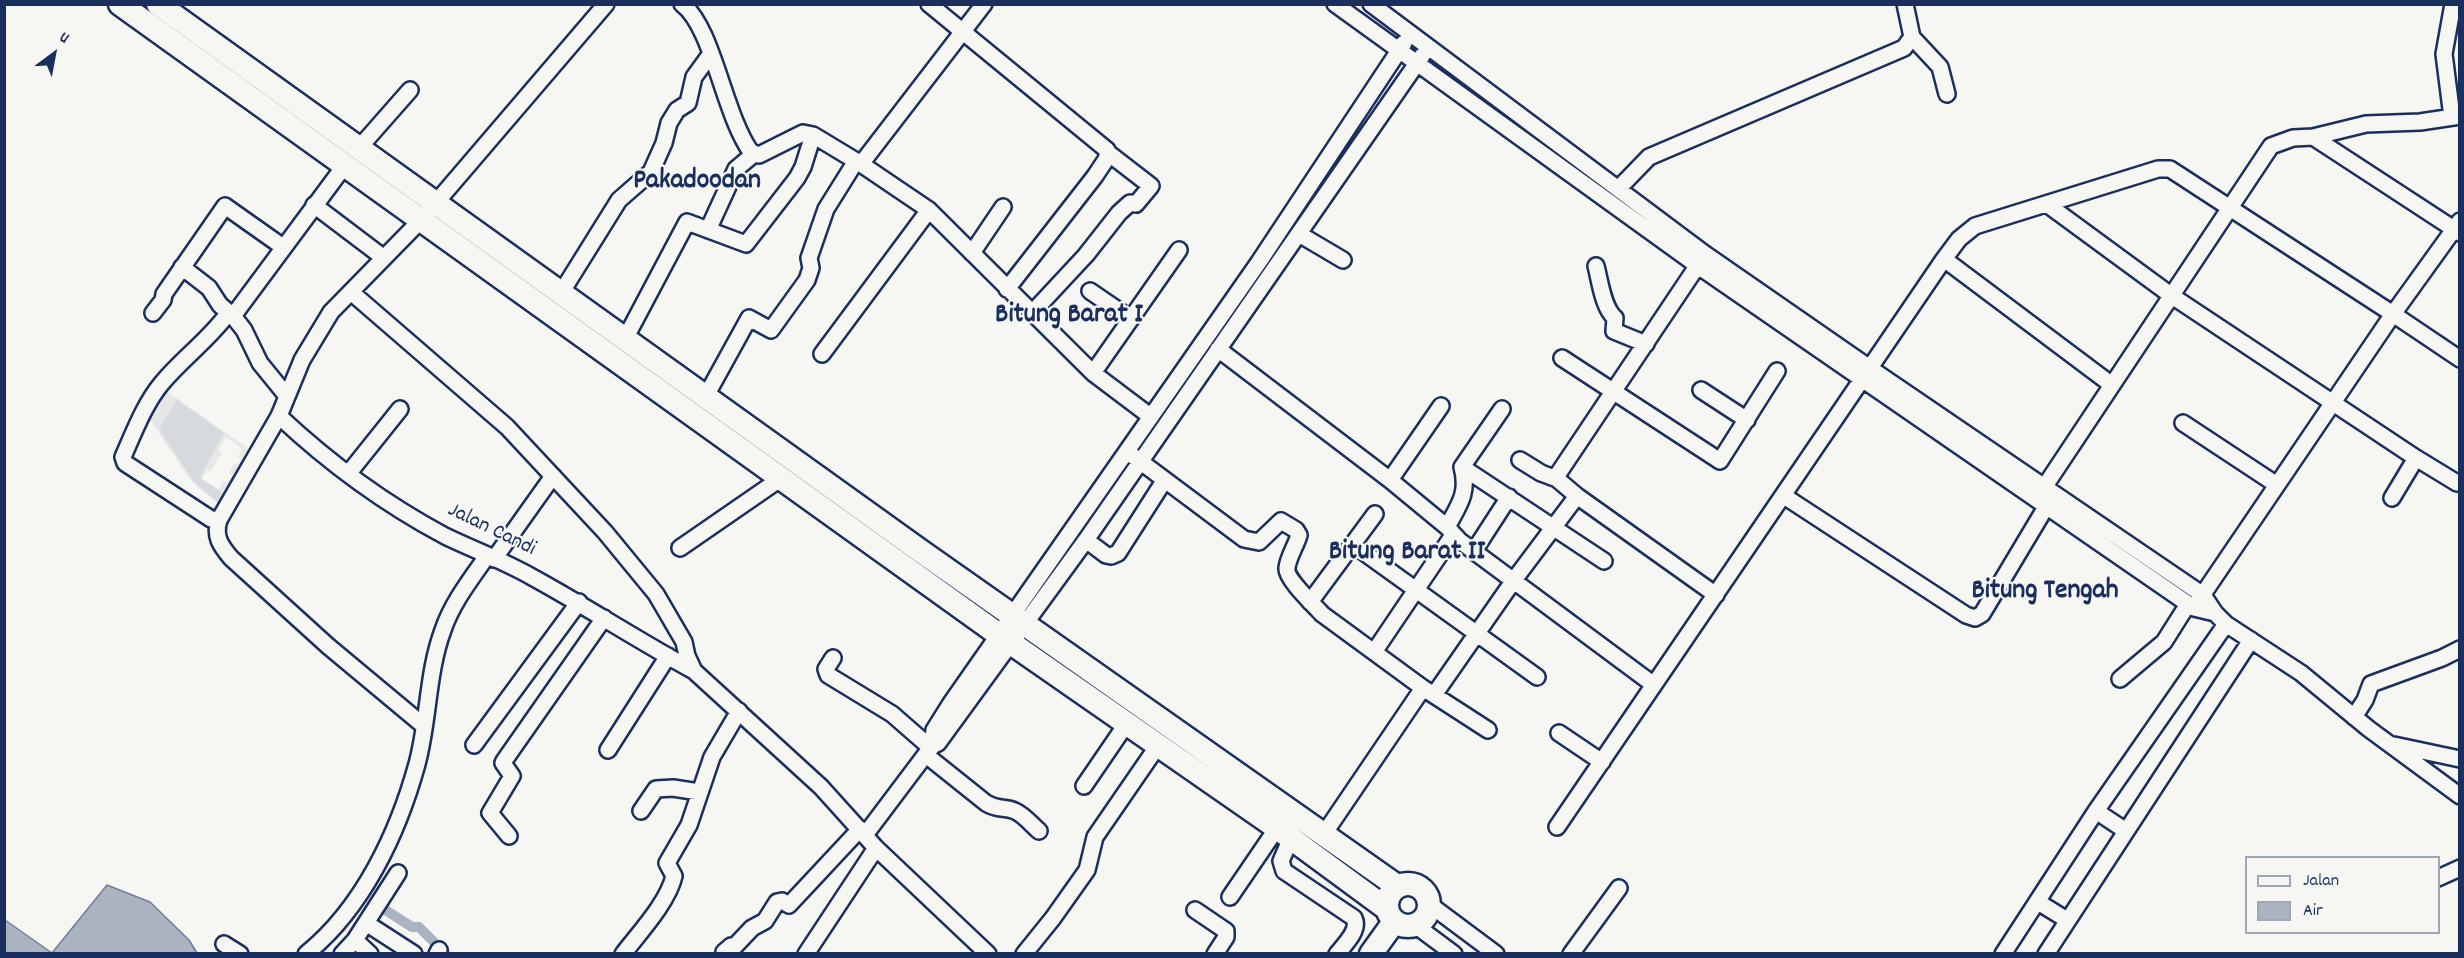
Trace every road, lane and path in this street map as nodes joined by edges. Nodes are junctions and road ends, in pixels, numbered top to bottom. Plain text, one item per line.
1 (120, 4) edge
2 (158, 4) edge
3 (606, 4) edge
4 (682, 4) edge
5 (928, 4) edge
6 (984, 4) edge
7 (1335, 4) edge
8 (1371, 4) edge
9 (1905, 4) edge
10 (2453, 4) edge
11 (963, 31) junction
12 (1411, 34) junction
13 (1912, 37) junction
14 (1428, 46) junction
15 (198, 47) junction
16 (1399, 50) junction
17 (710, 55) junction
18 (1417, 63) junction
19 (410, 90) dead end
20 (1947, 94) dead end
21 (2456, 117) edge
22 (813, 135) junction
23 (2313, 137) junction
24 (1107, 152) junction
25 (754, 154) junction
26 (352, 156) junction
27 (859, 162) junction
28 (1327, 162) junction
29 (1342, 172) junction
30 (1619, 188) junction
31 (2048, 205) junction
32 (314, 206) junction
33 (1003, 207) dead end
34 (2232, 208) junction
35 (929, 210) junction
36 (429, 211) junction
37 (2458, 228) edge
38 (708, 230) junction
39 (1299, 234) junction
40 (283, 247) junction
41 (1179, 250) dead end
42 (972, 253) junction
43 (384, 258) junction
44 (1944, 259) junction
45 (1343, 260) dead end
46 (1702, 260) junction
47 (1259, 262) junction
48 (1596, 266) dead end
49 (182, 267) junction
50 (1273, 273) junction
51 (1007, 289) junction
52 (1090, 291) dead end
53 (351, 292) junction
54 (561, 293) junction
55 (2172, 296) junction
56 (153, 313) dead end
57 (1032, 313) junction
58 (2393, 314) junction
59 (233, 316) junction
60 (1131, 319) junction
61 (625, 339) junction
62 (1646, 344) junction
63 (1218, 350) junction
64 (822, 354) dead end
65 (1562, 358) dead end
66 (2460, 359) edge
67 (1777, 371) dead end
68 (1093, 373) junction
69 (1867, 375) junction
70 (2112, 384) junction
71 (1701, 390) dead end
72 (1615, 392) junction
73 (286, 395) junction
74 (706, 396) junction
75 (2333, 403) junction
76 (1441, 406) dead end
77 (400, 409) dead end
78 (1502, 409) dead end
79 (279, 416) junction
80 (1150, 416) junction
81 (1747, 420) junction
82 (2183, 423) dead end
83 (1126, 450) junction
84 (2416, 458) junction
85 (1520, 460) dead end
86 (1140, 461) junction
87 (1462, 467) junction
88 (348, 474) junction
89 (553, 476) junction
90 (780, 479) junction
91 (1557, 479) junction
92 (1390, 480) junction
93 (1164, 481) junction
94 (2457, 483) dead end
95 (2277, 485) junction
96 (2044, 486) junction
97 (1784, 496) junction
98 (1509, 497) junction
99 (2392, 498) dead end
100 (1574, 500) dead end
101 (2041, 503) junction
102 (1376, 514) dead end
103 (219, 520) junction
104 (1554, 528) junction
105 (1450, 531) junction
106 (1086, 540) junction
107 (680, 548) dead end
108 (1362, 551) dead end
109 (1474, 551) junction
110 (490, 557) junction
111 (1604, 561) dead end
112 (1514, 580) junction
113 (1415, 589) junction
114 (1716, 595) junction
115 (579, 602) junction
116 (1310, 602) junction
117 (2195, 602) junction
118 (604, 618) junction
119 (2221, 618) junction
120 (1019, 620) junction
121 (1476, 634) junction
122 (1005, 639) junction
123 (2251, 640) junction
124 (2460, 649) edge
125 (1374, 652) junction
126 (668, 656) junction
127 (833, 658) dead end
128 (694, 671) junction
129 (1537, 677) dead end
130 (2120, 679) dead end
131 (1654, 686) junction
132 (1429, 691) junction
133 (739, 711) junction
134 (2354, 717) junction
135 (1127, 723) junction
136 (424, 726) junction
137 (1488, 730) dead end
138 (1559, 732) dead end
139 (2388, 743) junction
140 (1159, 744) junction
141 (474, 745) dead end
142 (1185, 749) junction
143 (608, 750) dead end
144 (930, 750) junction
145 (2460, 759) edge
146 (1602, 762) junction
147 (1084, 786) dead end
148 (699, 792) junction
149 (2460, 796) edge
150 (641, 811) dead end
151 (2096, 811) junction
152 (1557, 827) dead end
153 (1039, 831) dead end
154 (2126, 831) junction
155 (863, 832) junction
156 (1284, 833) junction
157 (1324, 834) junction
158 (509, 836) dead end
159 (876, 848) junction
160 (2460, 868) edge
161 (398, 873) dead end
162 (2440, 878) edge
163 (1397, 886) junction
164 (1619, 888) dead end
165 (1230, 897) dead end
166 (2038, 902) junction
167 (1429, 904) junction
168 (1195, 910) dead end
169 (1399, 919) junction
170 (2067, 920) junction
171 (366, 923) junction
172 (355, 940) junction
173 (224, 944) dead end
174 (724, 952) edge
175 (240, 954) edge
176 (306, 954) edge
177 (342, 954) edge
178 (370, 954) edge
179 (414, 954) edge
180 (623, 954) edge
181 (806, 954) edge
182 (988, 954) edge
183 (1024, 954) edge
184 (1215, 954) edge
185 (1337, 954) edge
186 (1371, 954) edge
187 (1454, 954) edge
188 (1496, 954) edge
189 (1571, 954) edge
190 (2003, 954) edge
191 (2046, 954) edge

1 - 15 highway
2 - 15 highway
3 - 36 street
4 - 17 street
5 - 11 street
6 - 11 street
7 - 16 street
8 - 12 street
9 - 13 street
10 - 21 street
11 - 24 street
11 - 27 street
12 - 14 street
12 - 16 street
13 - 20 street
13 - 30 street
14 - 18 street
14 - 30 street
15 - 26 highway
16 - 18 street
16 - 28 street
17 - 25 street
17 - 54 street
18 - 29 street
18 - 46 street
19 - 26 street
21 - 23 street
22 - 25 street
22 - 27 street
22 - 38 street
23 - 34 street
23 - 37 street
24 - 51 street
24 - 57 street
25 - 38 street
26 - 32 street
26 - 36 highway
27 - 35 street
27 - 74 street
28 - 29 street
28 - 47 street
29 - 39 street
30 - 46 street
31 - 34 street
31 - 44 street
31 - 55 street
32 - 40 street
32 - 43 street
33 - 42 street
34 - 55 street
34 - 58 street
35 - 42 street
35 - 64 street
36 - 43 street
36 - 54 highway
36 - 90 highway
37 - 58 street
38 - 61 street
39 - 45 street
39 - 50 street
40 - 49 street
40 - 59 street
41 - 60 street
42 - 51 street
43 - 53 street
44 - 69 street
44 - 70 street
46 - 62 street
46 - 69 street
47 - 50 street
47 - 80 street
48 - 62 street
49 - 56 street
49 - 59 street
50 - 63 street
51 - 57 street
52 - 60 street
53 - 73 street
53 - 89 street
54 - 61 highway
55 - 70 street
55 - 75 street
57 - 68 street
58 - 66 street
58 - 75 street
59 - 73 street
59 - 103 street
60 - 68 street
61 - 74 highway
62 - 72 street
63 - 86 street
63 - 92 street
65 - 72 street
67 - 81 street
68 - 80 street
69 - 96 street
69 - 97 street
69 - 101 street
70 - 96 street
71 - 81 street
72 - 81 street
72 - 91 street
73 - 79 street
74 - 120 highway
75 - 84 street
75 - 95 street
76 - 92 street
77 - 88 street
78 - 87 street
79 - 88 street, Jalan Candi
79 - 103 street
80 - 83 street
82 - 95 street
83 - 86 street
83 - 120 street
84 - 94 street
84 - 99 street
85 - 91 street
86 - 93 street
86 - 106 street
87 - 98 street
87 - 105 street
88 - 110 street, Jalan Candi
89 - 110 street
89 - 128 street
90 - 107 street
90 - 122 highway
91 - 114 street
92 - 105 street
93 - 106 street
93 - 116 street
95 - 117 street
96 - 101 street
96 - 117 street
97 - 101 street
97 - 114 street
98 - 104 street
98 - 109 street
100 - 104 street
101 - 117 street
102 - 116 street
103 - 136 street
104 - 111 street
104 - 112 street
105 - 109 street
105 - 113 street
106 - 120 street
108 - 113 street
109 - 112 street
110 - 115 street, Jalan Candi
110 - 136 street
112 - 121 street
112 - 131 street
113 - 121 street
113 - 125 street
114 - 131 street
115 - 118 street, Jalan Candi
115 - 141 street
116 - 125 street
117 - 119 street
117 - 130 street
118 - 126 street, Jalan Candi
118 - 158 street
119 - 123 street
119 - 151 street
120 - 122 street
120 - 142 highway
121 - 129 street
121 - 132 street
122 - 135 highway
122 - 144 street
123 - 134 street
123 - 154 street
124 - 134 street
125 - 132 street
126 - 128 street, Jalan Candi
126 - 143 street
127 - 144 street
128 - 133 street, Jalan Candi
131 - 146 street
132 - 137 street
132 - 157 street
133 - 148 street
133 - 155 street, Jalan Candi
134 - 139 street
135 - 140 highway
135 - 147 street
136 - 176 street
138 - 146 street
139 - 145 street
139 - 149 street
140 - 142 highway
140 - 183 street
142 - 156 highway
142 - 157 highway
144 - 153 street
144 - 155 street
146 - 152 street
148 - 150 street
148 - 180 street
151 - 154 street
151 - 166 street
154 - 170 street
155 - 159 street, Jalan Candi
155 - 174 street
156 - 165 street
156 - 169 highway
156 - 185 street
157 - 163 highway
159 - 181 street
159 - 182 street, Jalan Candi
160 - 162 street
161 - 171 street
163 - 167 highway
163 - 169 highway
164 - 189 street
166 - 170 street
166 - 190 street
167 - 169 highway
167 - 188 street
168 - 184 street
169 - 186 highway
169 - 187 street
170 - 191 street
171 - 172 street
171 - 179 street
172 - 177 street
172 - 178 street
173 - 175 street

